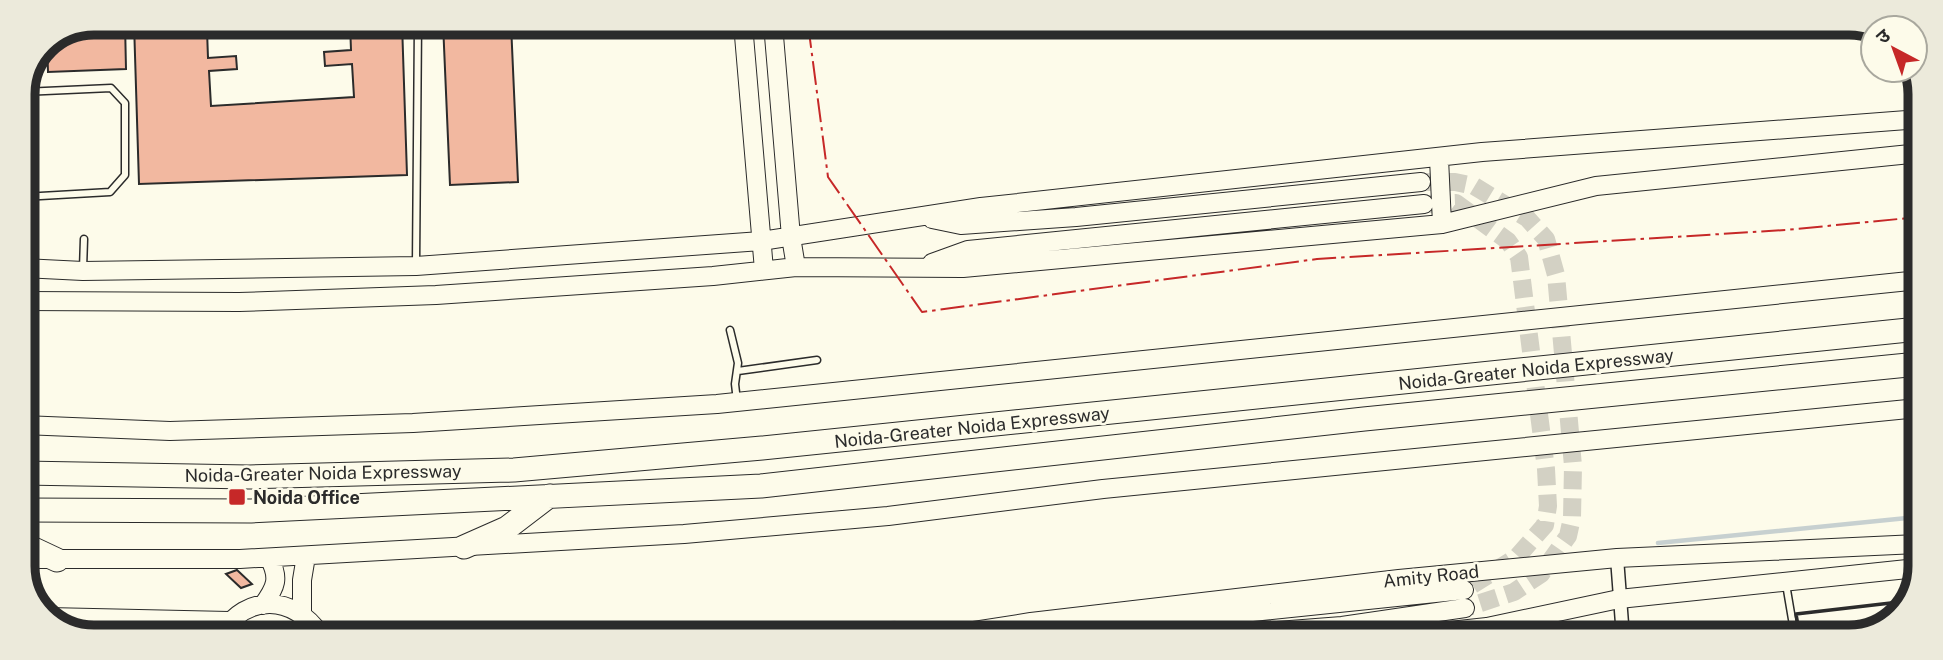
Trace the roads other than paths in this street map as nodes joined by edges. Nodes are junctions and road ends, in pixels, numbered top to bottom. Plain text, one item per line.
1 (418, 35) edge
2 (744, 35) edge
3 (774, 35) edge
4 (35, 91) edge
5 (1908, 120) edge
6 (1908, 154) edge
7 (1439, 158) junction
8 (1421, 182) tunnel mouth
9 (35, 196) edge
10 (1424, 204) tunnel mouth
11 (918, 217) junction
12 (1442, 224) junction
13 (792, 237) junction
14 (85, 239) dead end
15 (761, 241) junction
16 (416, 266) junction
17 (796, 267) junction
18 (921, 267) junction
19 (35, 269) edge
20 (764, 270) junction
21 (83, 271) junction
22 (1908, 281) edge
23 (35, 301) edge
24 (730, 330) dead end
25 (1908, 330) edge
26 (817, 360) dead end
27 (1908, 365) edge
28 (738, 371) junction
29 (737, 402) junction
30 (1908, 409) edge
31 (35, 425) edge
32 (35, 473) edge
33 (550, 496) junction
34 (35, 510) edge
35 (1908, 544) edge
36 (464, 547) junction
37 (35, 550) edge
38 (306, 556) junction
39 (269, 558) junction
40 (1617, 558) junction
41 (35, 559) edge
42 (57, 560) junction
43 (1908, 569) edge
44 (1786, 582) junction
45 (1619, 599) junction
46 (262, 605) junction
47 (302, 614) junction
48 (67, 618) edge
49 (190, 625) edge
50 (227, 625) edge
51 (314, 625) edge
52 (1015, 625) edge
53 (1155, 625) edge
54 (1347, 625) edge
55 (1516, 625) edge
56 (1622, 625) edge
57 (1793, 625) edge

1 - 16 lane
2 - 15 street
3 - 13 street
4 - 9 lane
5 - 7 street
6 - 12 street
7 - 11 street
7 - 12 street
8 - 11 street
10 - 18 street
11 - 13 street
12 - 18 street
13 - 15 street
13 - 17 street
14 - 21 lane
15 - 16 street
15 - 20 street
16 - 21 street
17 - 18 street
17 - 20 street
19 - 21 street
20 - 23 street
22 - 29 street
24 - 28 lane
25 - 32 highway, Noida-Greater Noida Expressway
26 - 28 lane
27 - 33 highway, Noida-Greater Noida Expressway
28 - 29 lane
29 - 31 street
30 - 36 street
33 - 34 highway, Noida-Greater Noida Expressway
33 - 36 highway
35 - 40 street, Amity Road
36 - 38 street
37 - 42 highway
38 - 39 street
38 - 47 street
39 - 42 street
39 - 46 street
40 - 45 street
40 - 52 street, Amity Road
41 - 42 street
43 - 44 street
44 - 45 street
44 - 57 lane
45 - 55 street
45 - 56 street
46 - 47 street
46 - 50 street
47 - 51 street
48 - 49 street
53 - 54 street

